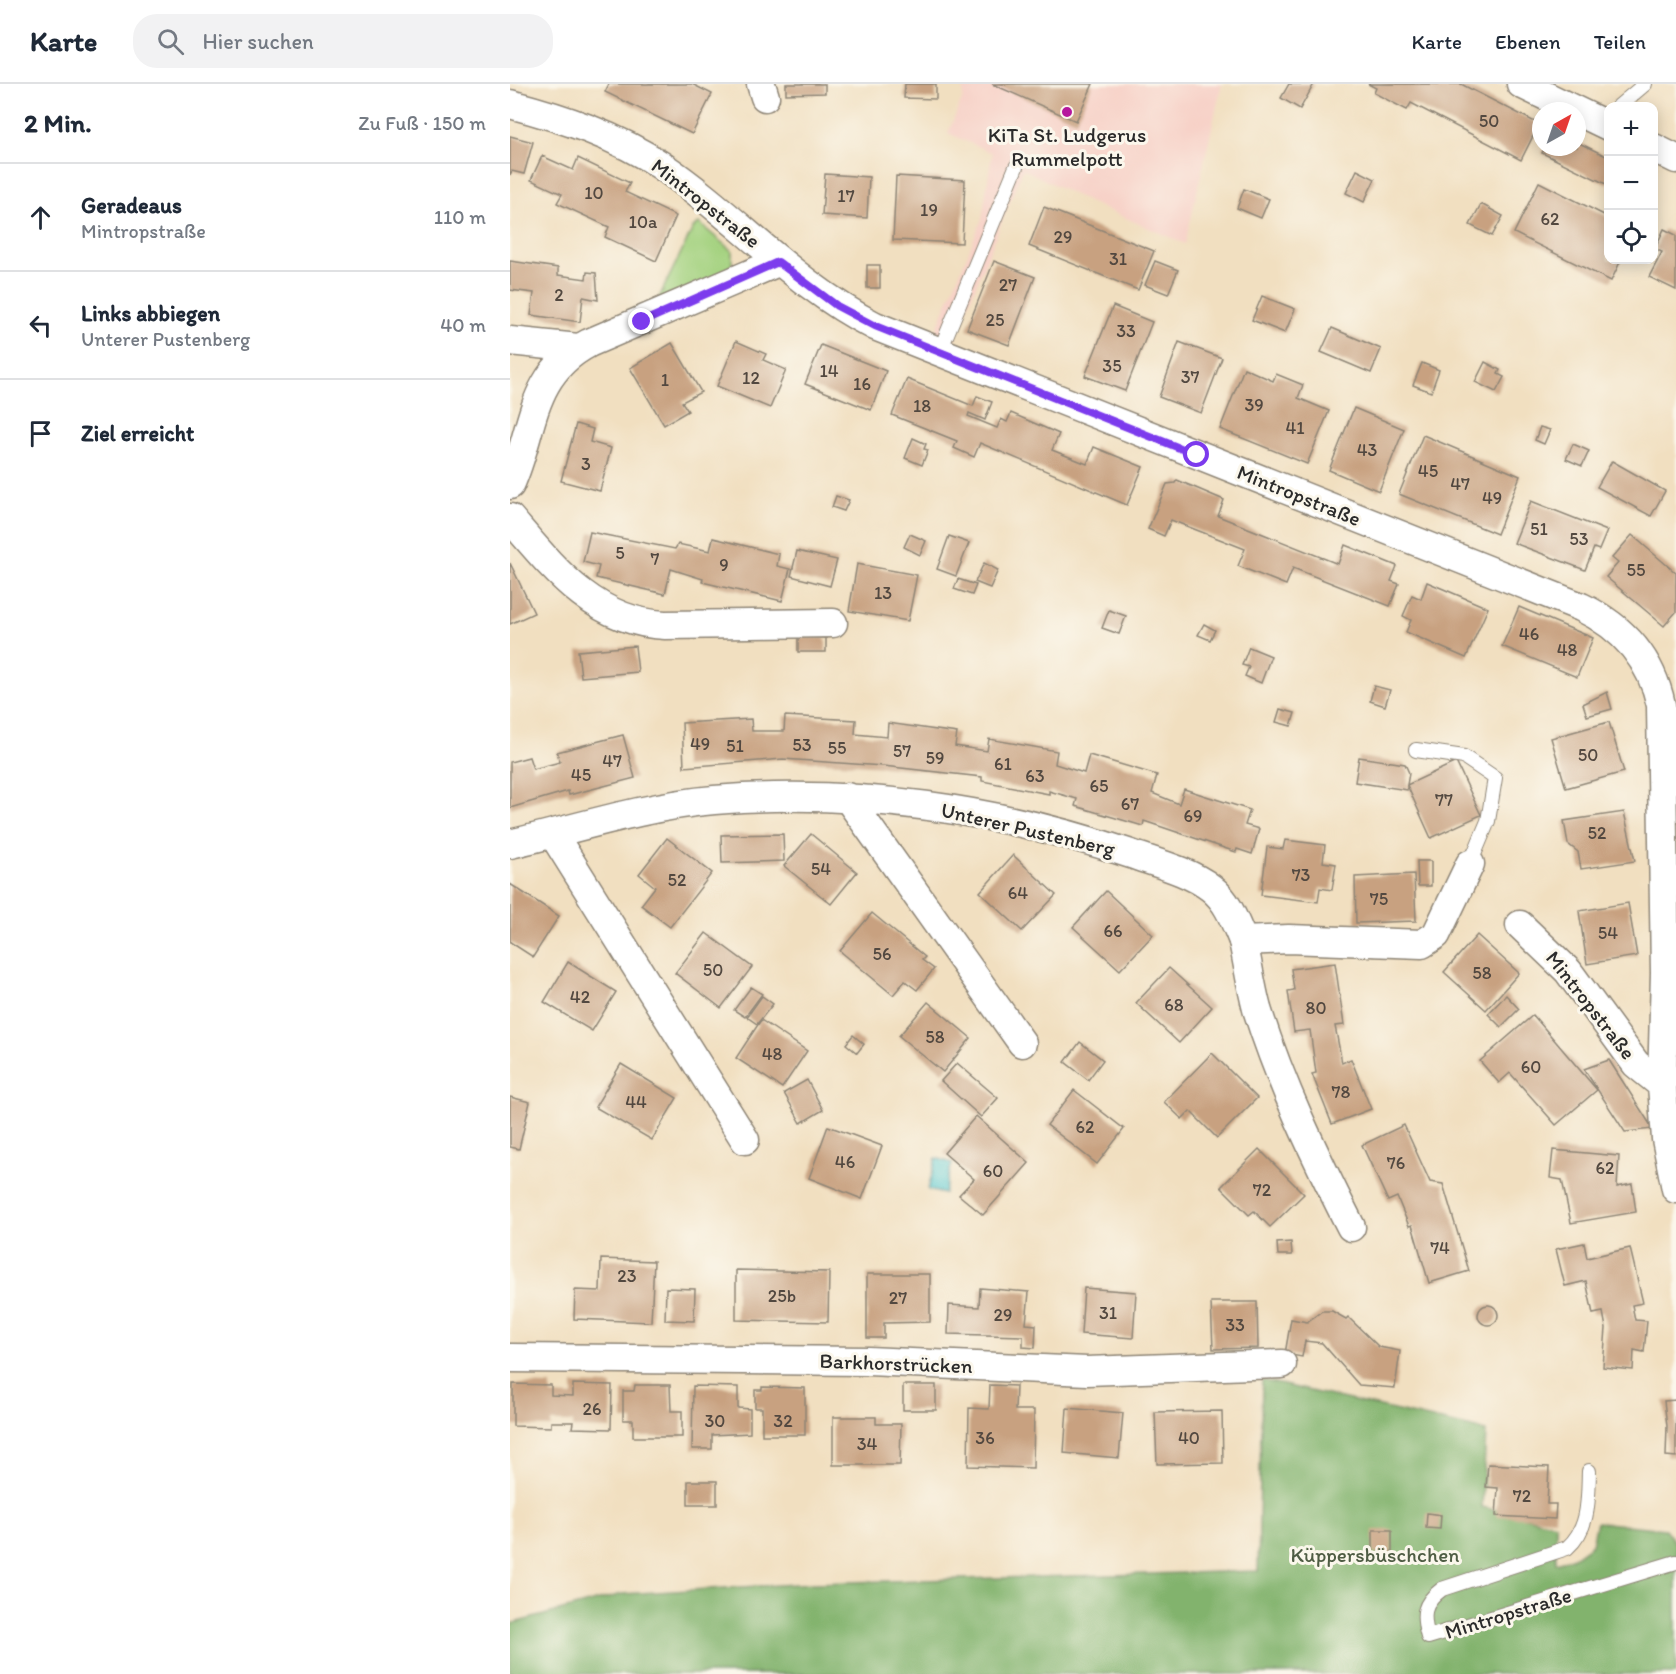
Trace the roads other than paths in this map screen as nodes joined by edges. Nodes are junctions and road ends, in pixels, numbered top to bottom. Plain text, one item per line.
1 (1521, 84) edge
2 (1646, 84) edge
3 (1626, 102) edge
4 (510, 104) edge
5 (1604, 116) edge
6 (1658, 150) edge
7 (1676, 159) edge
8 (1016, 168) dead end
9 (778, 262) junction
10 (510, 341) edge
11 (578, 348) junction
12 (939, 353) junction
13 (510, 485) edge
14 (510, 518) edge
15 (833, 624) dead end
16 (1416, 750) dead end
17 (847, 797) junction
18 (553, 834) junction
19 (510, 844) edge
20 (1470, 864) joint
21 (1520, 925) dead end
22 (1243, 941) junction
23 (1022, 1043) dead end
24 (1662, 1085) junction
25 (745, 1140) dead end
26 (1676, 1190) edge
27 (1351, 1227) dead end
28 (510, 1358) edge
29 (1282, 1364) dead end
30 (1589, 1470) dead end
31 (1676, 1562) edge

1 - 5 street
2 - 3 lane
4 - 9 street, Mintropstraße
6 - 7 street
8 - 12 lane
9 - 11 street
9 - 12 street, Mintropstraße
10 - 11 street
11 - 13 street
12 - 24 street, Mintropstraße
14 - 15 street
16 - 20 lane
17 - 18 street, Unterer Pustenberg
17 - 22 street, Unterer Pustenberg
17 - 23 street
18 - 19 street, Unterer Pustenberg
18 - 25 street
20 - 22 street
21 - 24 street, Mintropstraße
22 - 27 street, Unterer Pustenberg
24 - 26 street, Mintropstraße
28 - 29 street, Barkhorstrücken
30 - 31 lane, Mintropstraße

